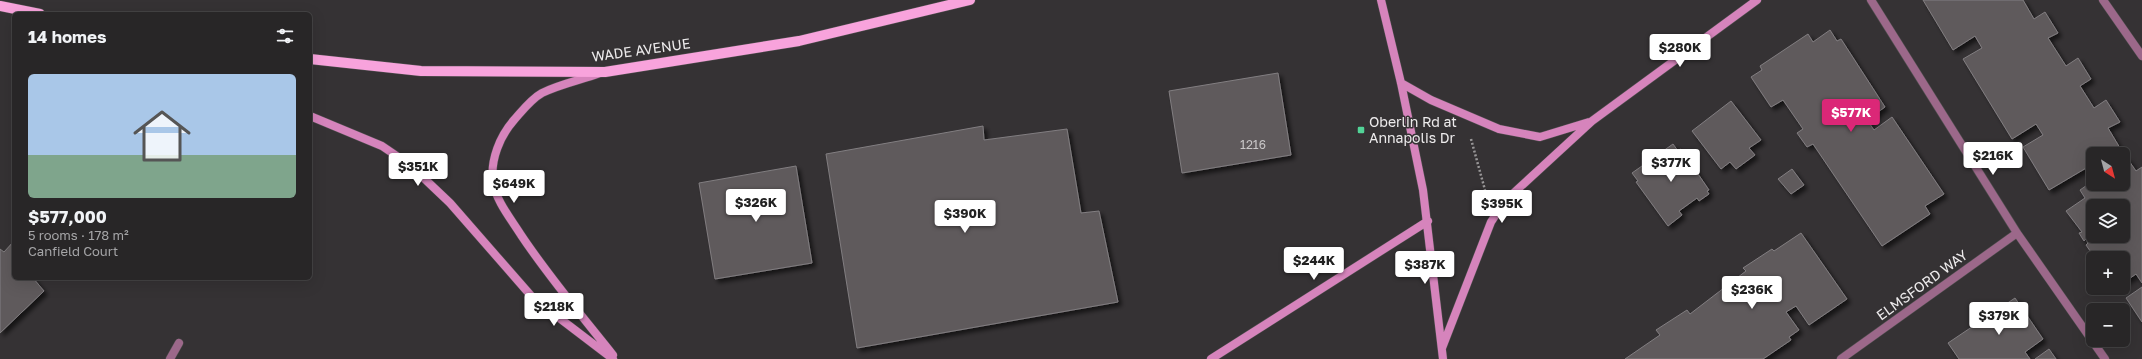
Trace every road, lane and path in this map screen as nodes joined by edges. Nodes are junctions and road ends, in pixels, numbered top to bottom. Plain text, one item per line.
1 (970, 0) edge
2 (1757, 0) edge
3 (1871, 0) edge
4 (2103, 0) edge
5 (1382, 2) edge
6 (0, 6) edge
7 (30, 12) edge
8 (2142, 56) edge
9 (312, 59) edge
10 (605, 72) junction
11 (1401, 83) junction
12 (312, 117) edge
13 (1592, 121) junction
14 (1470, 136) dead end
15 (1485, 190) dead end
16 (1428, 220) junction
17 (2017, 233) junction
18 (179, 343) dead end
19 (1442, 348) junction
20 (170, 359) edge
21 (614, 359) edge
22 (1211, 359) edge
23 (1443, 359) edge
24 (1841, 359) edge
25 (2105, 359) edge

1 - 10 main road, WADE AVENUE
2 - 13 main road
3 - 17 street
4 - 8 street
5 - 11 main road
6 - 7 main road
9 - 10 main road, WADE AVENUE
10 - 21 main road
11 - 13 main road
11 - 16 main road
12 - 21 main road
13 - 19 main road
14 - 15 path
16 - 19 main road
16 - 22 main road
17 - 24 street, ELMSFORD WAY
17 - 25 street
18 - 20 street
19 - 23 main road

